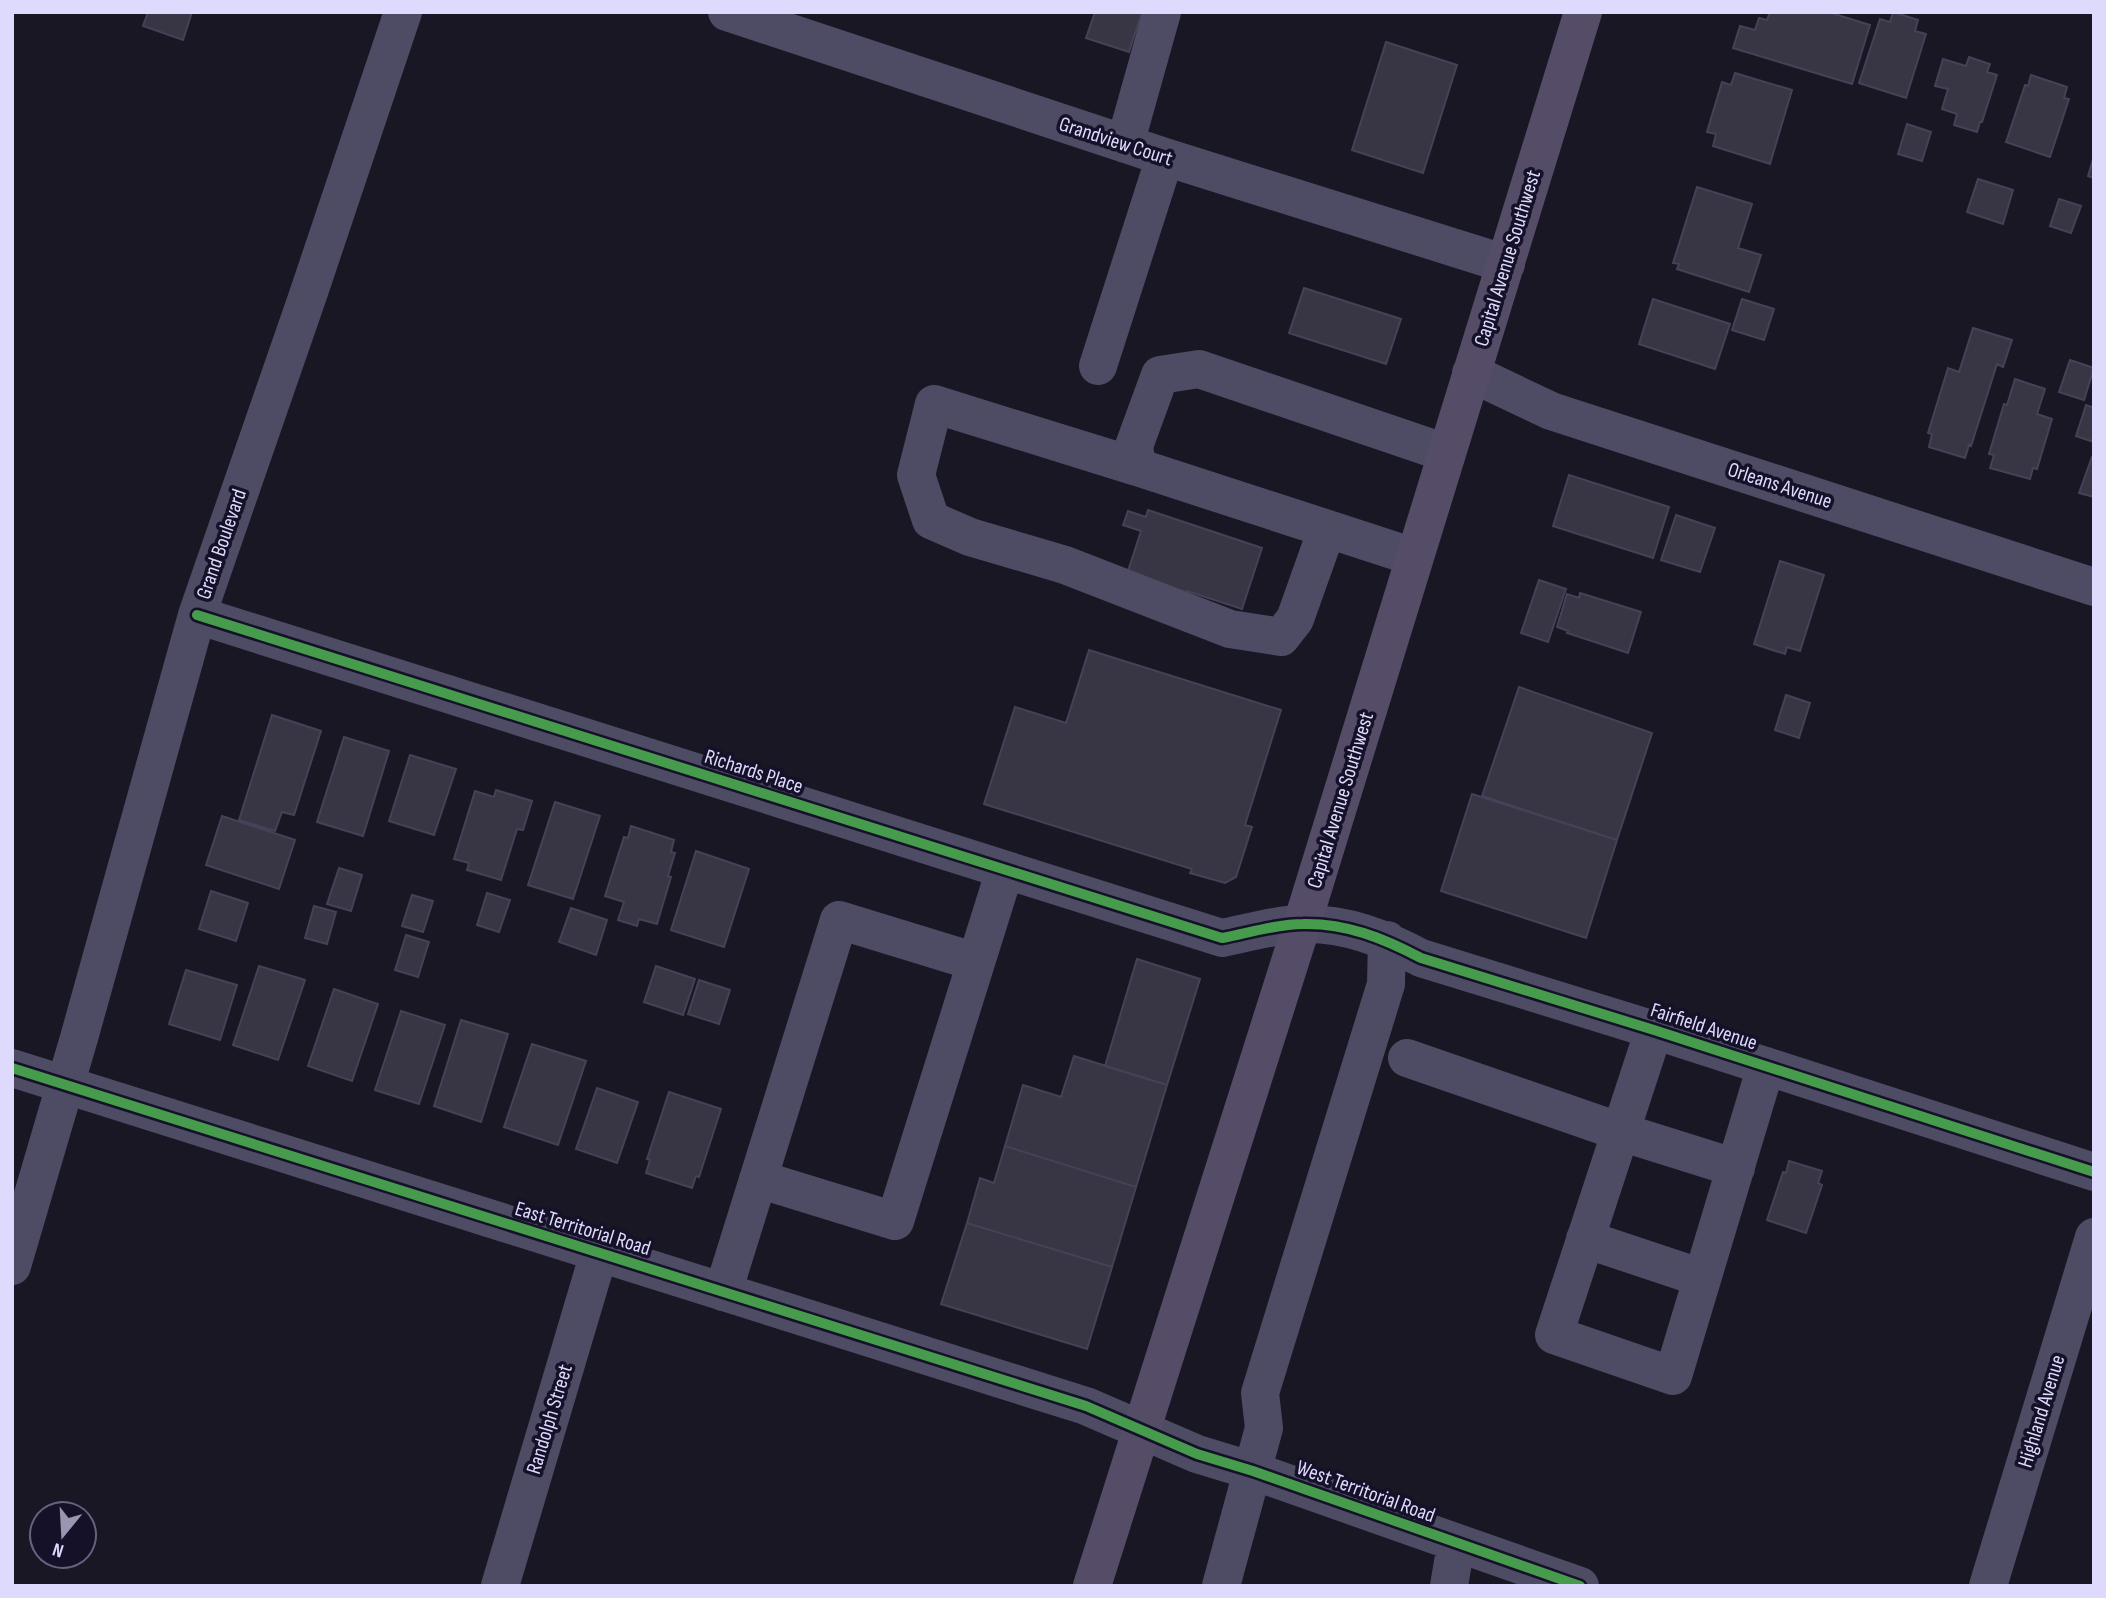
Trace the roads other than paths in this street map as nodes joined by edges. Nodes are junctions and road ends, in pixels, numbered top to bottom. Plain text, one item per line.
1 (403, 12) edge
2 (727, 12) edge
3 (1162, 12) edge
4 (1583, 12) edge
5 (1125, 144) junction
6 (1165, 157) junction
7 (1506, 264) junction
8 (1098, 366) dead end
9 (1471, 373) junction
10 (1446, 453) junction
11 (1137, 467) junction
12 (1327, 529) junction
13 (1414, 557) junction
14 (2094, 587) edge
15 (197, 615) junction
16 (1005, 870) junction
17 (1302, 923) junction
18 (1387, 940) junction
19 (976, 962) junction
20 (1654, 1030) junction
21 (1407, 1058) dead end
22 (1766, 1066) junction
23 (12, 1068) edge
24 (65, 1085) junction
25 (1621, 1132) junction
26 (1735, 1168) junction
27 (2094, 1172) edge
28 (758, 1179) junction
29 (2094, 1237) edge
30 (1585, 1239) junction
31 (599, 1253) junction
32 (12, 1266) edge
33 (1702, 1278) junction
34 (723, 1292) junction
35 (1140, 1430) junction
36 (1253, 1471) junction
37 (1456, 1544) junction
38 (500, 1586) edge
39 (1092, 1586) edge
40 (1221, 1586) edge
41 (1449, 1586) edge
42 (1580, 1586) edge
43 (1988, 1586) edge

1 - 15 street, Grand Boulevard
2 - 5 street, Grandview Court
3 - 5 street
4 - 7 main road, Capital Avenue Southwest
5 - 6 street, Grandview Court
6 - 7 street, Grandview Court
6 - 8 street
7 - 9 main road, Capital Avenue Southwest
9 - 10 main road, Capital Avenue Southwest
9 - 14 street, Orleans Avenue
10 - 11 street
10 - 13 main road, Capital Avenue Southwest
11 - 12 street
11 - 12 street
12 - 13 street
13 - 17 main road, Capital Avenue Southwest
15 - 16 street, Richards Place
15 - 24 street, Grand Boulevard
16 - 17 street, Richards Place
16 - 19 street
17 - 18 street, Fairfield Avenue
17 - 35 main road, Capital Avenue Southwest
18 - 20 street, Fairfield Avenue
18 - 36 street
19 - 28 street
19 - 28 street
20 - 22 street, Fairfield Avenue
20 - 25 street
21 - 25 street
22 - 26 street
22 - 27 street, Fairfield Avenue
23 - 24 street, East Territorial Road
24 - 31 street, East Territorial Road
24 - 32 street, Grand Boulevard
25 - 26 street
25 - 30 street
26 - 33 street
28 - 34 street
29 - 43 street, Highland Avenue
30 - 33 street
30 - 33 street
31 - 34 street, East Territorial Road
31 - 38 street, Randolph Street
34 - 35 street, East Territorial Road
35 - 36 street, West Territorial Road
35 - 39 main road, Capital Avenue Southwest
36 - 37 street, West Territorial Road
36 - 40 street
37 - 41 street
37 - 42 street, West Territorial Road

